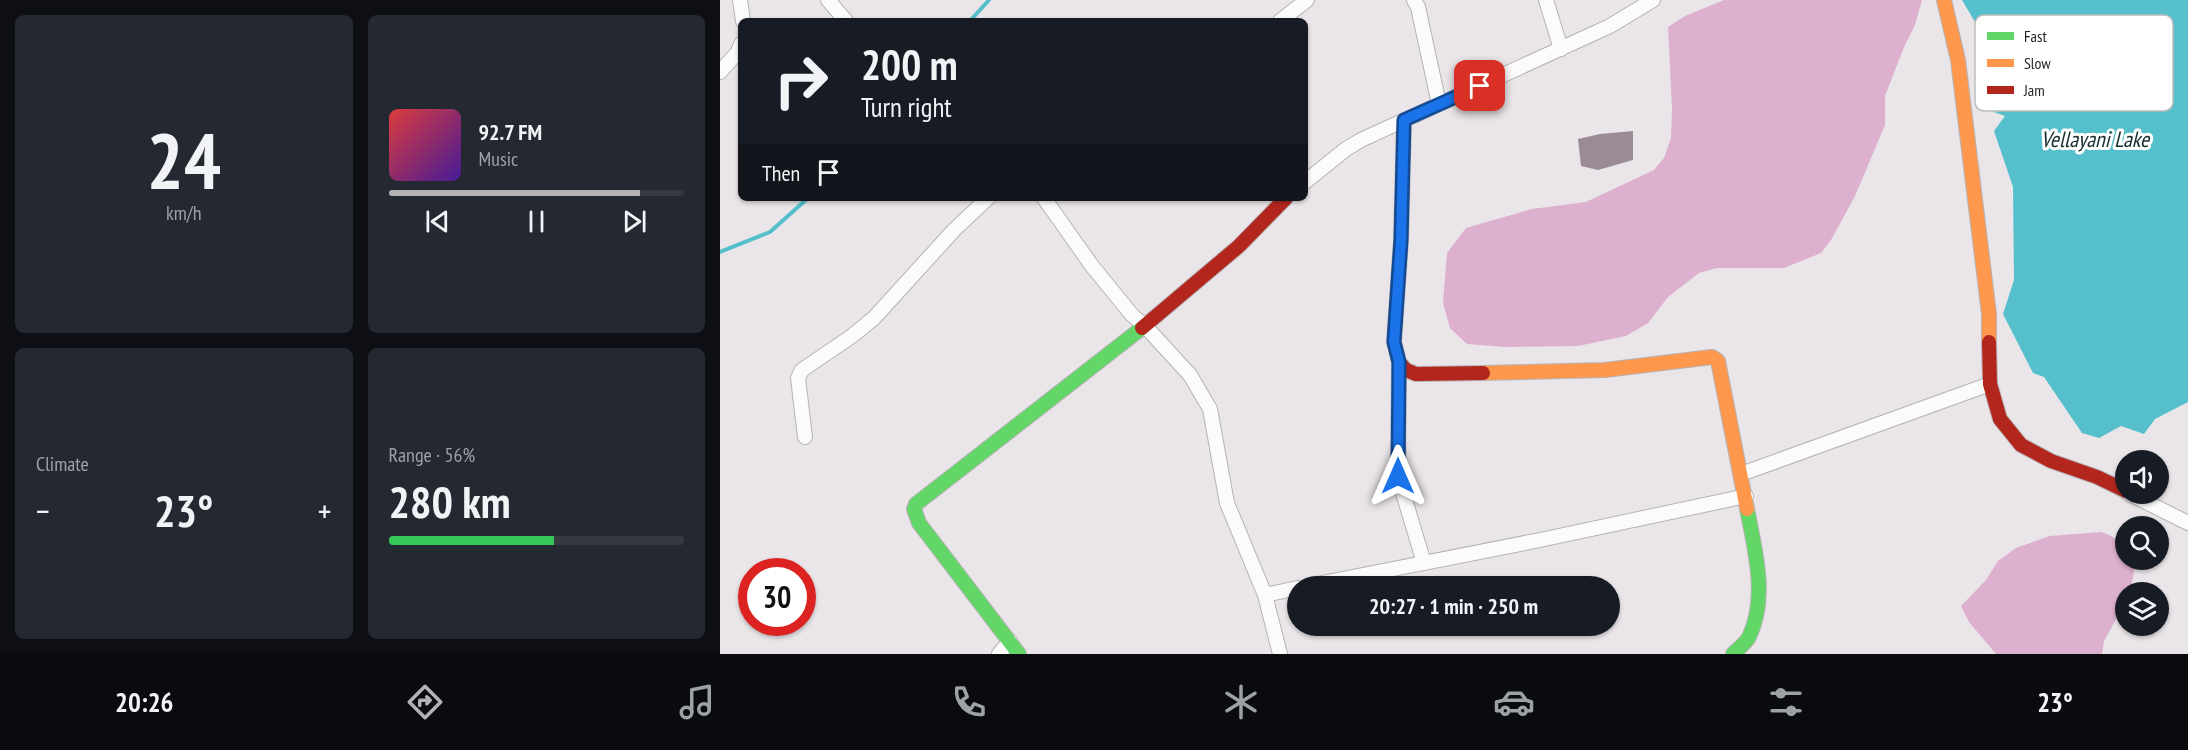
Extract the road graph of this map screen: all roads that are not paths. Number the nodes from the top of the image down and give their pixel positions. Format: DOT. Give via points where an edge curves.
graph roads {
  1 [pos="740,0"];
  2 [pos="828,0"];
  3 [pos="1307,0"];
  4 [pos="1414,0"];
  5 [pos="1546,0"];
  6 [pos="1653,0"];
  7 [pos="1944,0"];
  8 [pos="743,18"];
  9 [pos="843,18"];
  10 [pos="1284,18"];
  11 [pos="1561,49"];
  12 [pos="738,52"];
  13 [pos="720,72"];
  14 [pos="1439,104"];
  15 [pos="1404,120"];
  16 [pos="1308,180"];
  17 [pos="985,201"];
  18 [pos="1046,201"];
  19 [pos="1283,201"];
  20 [pos="1145,326"];
  21 [pos="1399,362"];
  22 [pos="1990,384"];
  23 [pos="805,437"];
  24 [pos="1741,474"];
  25 [pos="2115,486"];
  26 [pos="1746,496"];
  27 [pos="2150,504"];
  28 [pos="2188,523"];
  29 [pos="1424,563"];
  30 [pos="1358,576"];
  31 [pos="1287,590"];
  32 [pos="1265,595"];
  33 [pos="1010,641"];
  34 [pos="999,654"];
  35 [pos="1019,654"];
  36 [pos="1280,654"];
  37 [pos="1734,654"];
  1 -- 8 [label="street"];
  2 -- 9 [label="street"];
  3 -- 10 [label="street"];
  4 -- 14 [label="street"];
  5 -- 11 [label="street"];
  6 -- 11 [label="street"];
  7 -- 22 [label="street" via="1958,60 1989,314"];
  11 -- 14 [label="street"];
  12 -- 13 [label="street"];
  14 -- 15 [label="street"];
  15 -- 16 [label="street" via="1346,149"];
  15 -- 21 [label="street" via="1394,342"];
  17 -- 23 [label="street" via="874,318 802,370 798,378"];
  18 -- 20 [label="street" via="1092,266"];
  19 -- 20 [label="street" via="1239,246"];
  20 -- 32 [label="street" via="1190,375 1210,409 1227,503"];
  20 -- 33 [label="street" via="924,497 914,509 919,523"];
  21 -- 24 [label="street" via="1416,374 1582,371 1712,357 1720,368"];
  21 -- 29 [label="street" via="1398,476"];
  22 -- 24 [label="street"];
  22 -- 25 [label="street" via="2000,419 2021,445"];
  24 -- 26 [label="street"];
  26 -- 29 [label="street"];
  26 -- 37 [label="street" via="1756,555 1759,608 1748,639"];
  27 -- 28 [label="street"];
  29 -- 30 [label="street"];
  31 -- 32 [label="street"];
  32 -- 36 [label="street"];
  33 -- 34 [label="street"];
  33 -- 35 [label="street"];
}
